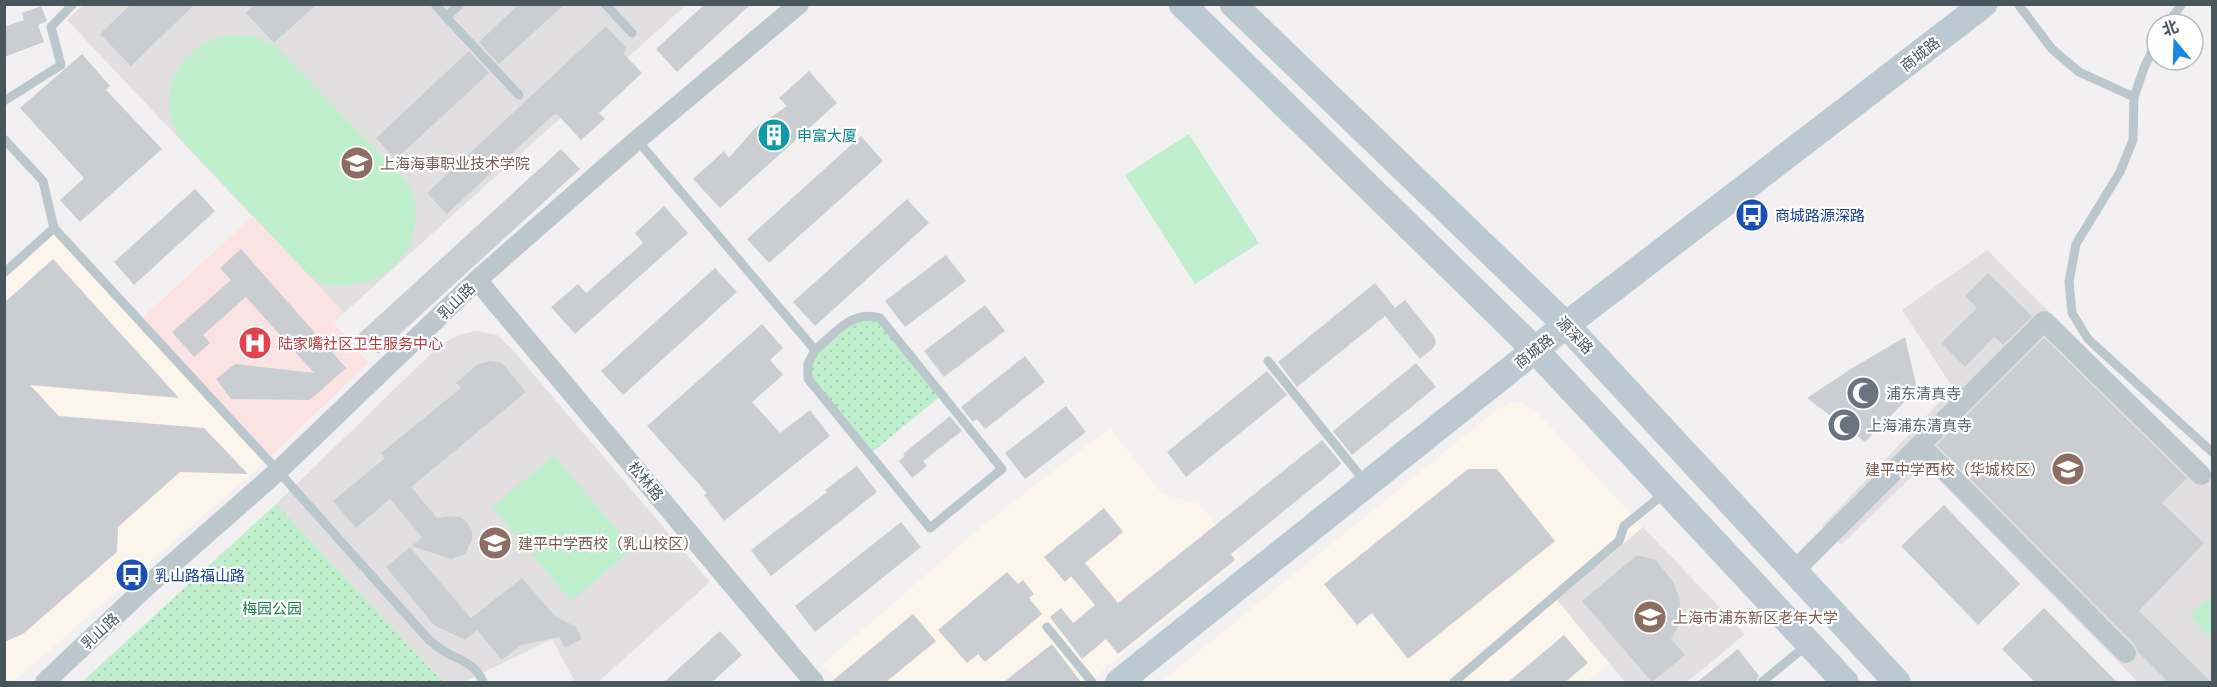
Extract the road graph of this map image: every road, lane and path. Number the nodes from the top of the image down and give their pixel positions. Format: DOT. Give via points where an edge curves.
graph roads {
  1 [pos="73,4"];
  2 [pos="435,4"];
  3 [pos="460,4"];
  4 [pos="605,4"];
  5 [pos="799,4"];
  6 [pos="1182,4"];
  7 [pos="1233,4"];
  8 [pos="1984,4"];
  9 [pos="2018,4"];
  10 [pos="446,17"];
  11 [pos="632,33"];
  12 [pos="2145,70"];
  13 [pos="519,95"];
  14 [pos="2134,97"];
  15 [pos="4,101"];
  16 [pos="4,139"];
  17 [pos="637,140"];
  18 [pos="54,228"];
  19 [pos="4,273"];
  20 [pos="477,280"];
  21 [pos="1566,325"];
  22 [pos="815,350"];
  23 [pos="1535,350"];
  24 [pos="1268,361"];
  25 [pos="1921,446"];
  26 [pos="2212,452"];
  27 [pos="278,471"];
  28 [pos="2201,475"];
  29 [pos="1366,483"];
  30 [pos="1667,492"];
  31 [pos="1794,571"];
  32 [pos="1047,627"];
  33 [pos="1808,643"];
  34 [pos="2126,653"];
  35 [pos="45,682"];
  36 [pos="483,682"];
  37 [pos="814,682"];
  38 [pos="1092,682"];
  39 [pos="1119,682"];
  40 [pos="1454,682"];
  41 [pos="1762,682"];
  42 [pos="1845,682"];
  43 [pos="1898,682"];
  1 -- 15 [label="lane" via="51,27 61,65"];
  2 -- 10 [label="lane"];
  3 -- 10 [label="lane"];
  4 -- 11 [label="lane"];
  5 -- 17 [label="street, 乳山路"];
  6 -- 23 [label="main road"];
  7 -- 21 [label="main road, 源深路"];
  8 -- 21 [label="main road, 商城路"];
  9 -- 14 [label="lane" via="2052,49 2079,72"];
  10 -- 13 [label="lane"];
  12 -- 14 [label="lane"];
  14 -- 26 [label="lane" via="2133,140 2120,172 2076,244 2069,282 2072,314 2088,339"];
  16 -- 18 [label="lane" via="43,181"];
  17 -- 20 [label="street, 乳山路"];
  17 -- 22 [label="lane"];
  18 -- 19 [label="lane"];
  18 -- 27 [label="lane"];
  20 -- 27 [label="street, 乳山路"];
  20 -- 37 [label="street, 松林路"];
  21 -- 23 [label="main road, 商城路"];
  21 -- 31 [label="main road, 源深路"];
  22 -- 22 [label="lane" via="808,364 808,378 930,528 1002,469 880,318 869,314 855,317"];
  23 -- 29 [label="main road, 商城路"];
  23 -- 30 [label="main road"];
  24 -- 29 [label="lane"];
  25 -- 28 [label="street" via="2044,321"];
  25 -- 31 [label="street"];
  25 -- 34 [label="street"];
  27 -- 35 [label="street, 乳山路"];
  27 -- 36 [label="lane" via="429,640 463,659"];
  29 -- 39 [label="main road, 商城路"];
  30 -- 33 [label="main road"];
  30 -- 40 [label="lane" via="1624,526 1619,541"];
  31 -- 43 [label="main road, 源深路"];
  32 -- 38 [label="lane"];
  33 -- 41 [label="lane"];
  33 -- 42 [label="main road"];
}
